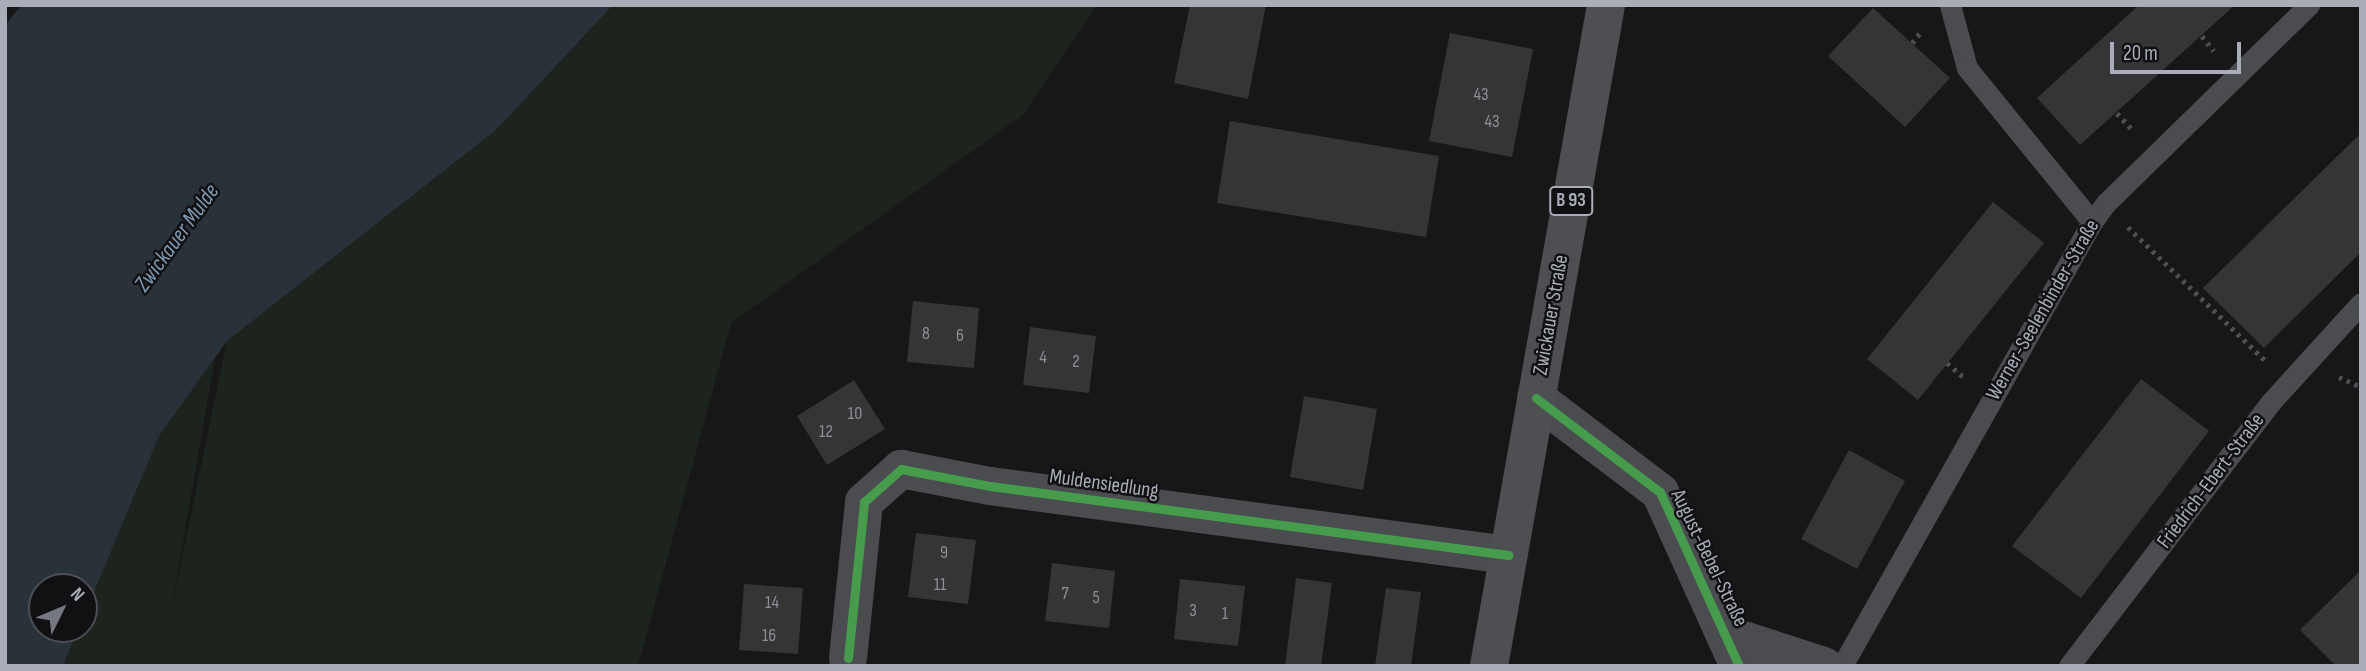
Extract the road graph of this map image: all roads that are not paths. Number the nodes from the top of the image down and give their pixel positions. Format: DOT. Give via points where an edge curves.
graph roads {
  1 [pos="1606,5"];
  2 [pos="1951,5"];
  3 [pos="2309,5"];
  4 [pos="2092,222"];
  5 [pos="2361,303"];
  6 [pos="1536,398"];
  7 [pos="1508,555"];
  8 [pos="1733,651"];
  9 [pos="848,658"];
  10 [pos="1489,666"];
  11 [pos="1824,666"];
  12 [pos="1842,666"];
  13 [pos="2069,666"];
  1 -- 6 [label="main road, Zwickauer Straße / B 93"];
  2 -- 4 [label="lane" via="1967,68"];
  3 -- 4 [label="lane, Werner-Seelenbinder-Straße" via="2106,203"];
  4 -- 12 [label="lane, Werner-Seelenbinder-Straße"];
  5 -- 13 [label="lane, Friedrich-Ebert-Straße" via="2289,382"];
  6 -- 7 [label="main road, Zwickauer Straße / B 93"];
  6 -- 8 [label="street, August-Bebel-Straße" via="1660,492"];
  7 -- 9 [label="street, Muldensiedlung" via="990,486 901,469 864,502"];
  7 -- 10 [label="main road, Zwickauer Straße / B 93"];
  8 -- 11 [label="street"];
}
